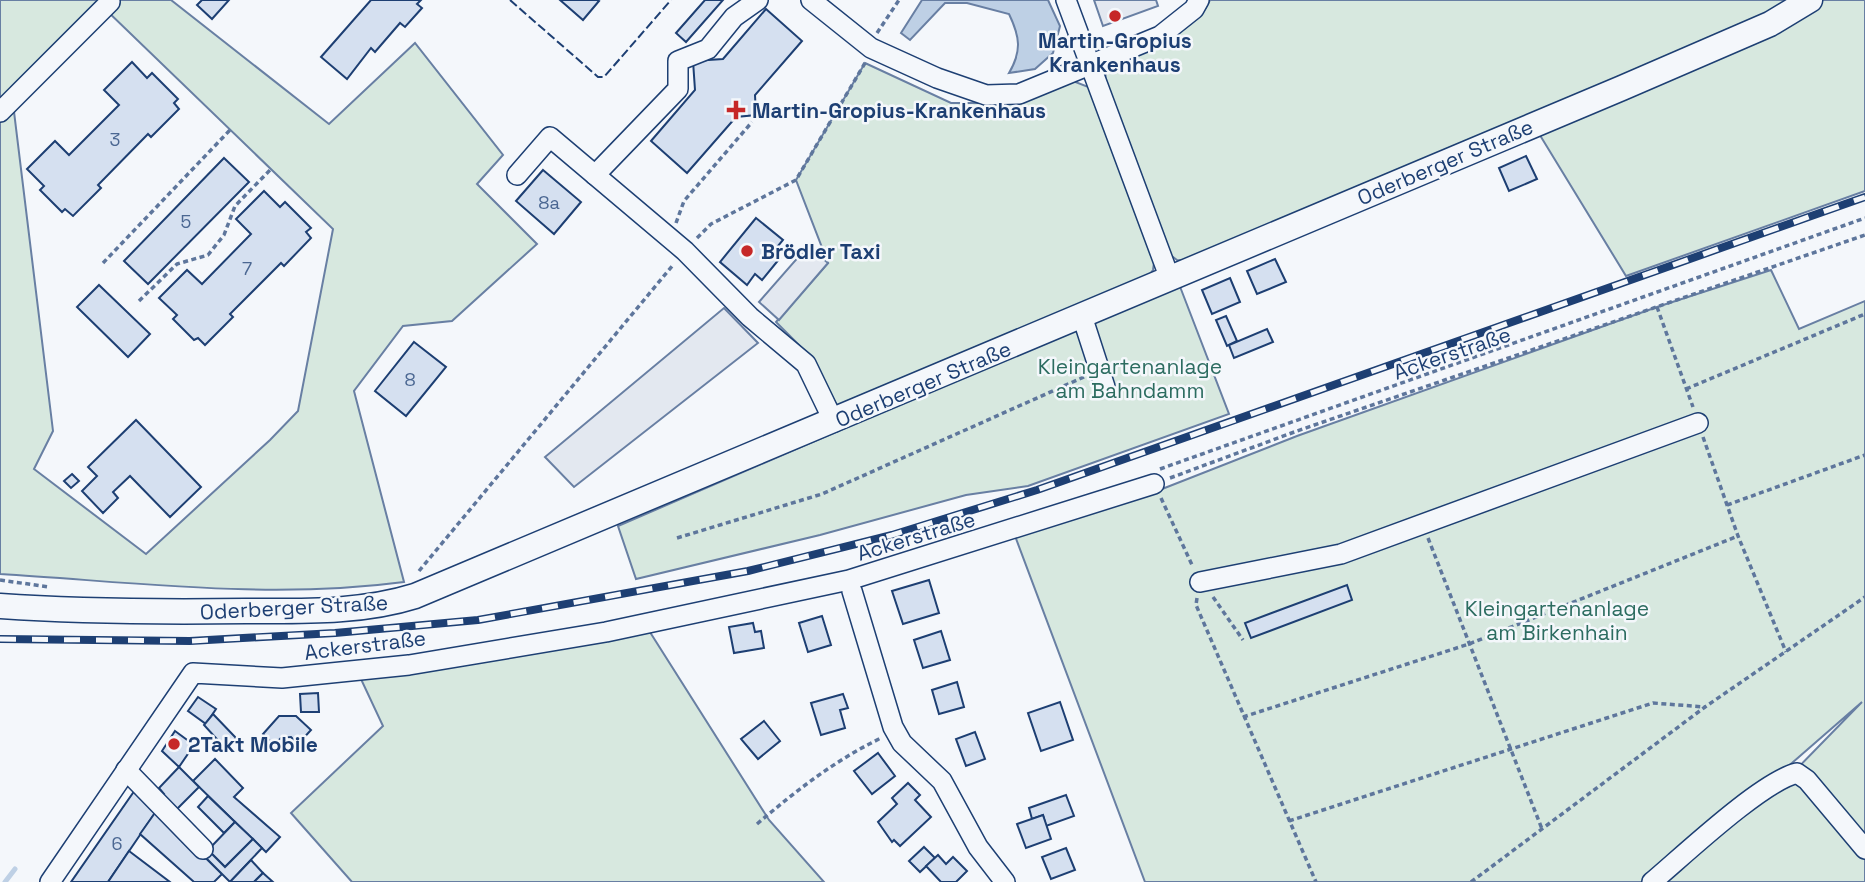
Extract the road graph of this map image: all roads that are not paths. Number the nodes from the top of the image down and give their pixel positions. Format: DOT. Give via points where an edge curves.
graph roads {
  1 [pos="758,0"];
  2 [pos="811,0"];
  3 [pos="1066,0"];
  4 [pos="1199,0"];
  5 [pos="1810,0"];
  6 [pos="110,2"];
  7 [pos="1090,62"];
  8 [pos="0,112"];
  9 [pos="517,175"];
  10 [pos="595,175"];
  11 [pos="1170,278"];
  12 [pos="1082,316"];
  13 [pos="1102,379"];
  14 [pos="834,422"];
  15 [pos="1698,423"];
  16 [pos="1152,478"];
  17 [pos="1200,582"];
  18 [pos="852,591"];
  19 [pos="0,606"];
  20 [pos="126,770"];
  21 [pos="203,849"];
  22 [pos="1865,849"];
  23 [pos="50,882"];
  24 [pos="1005,882"];
  25 [pos="1653,882"];
  1 -- 10 [label="street" via="734,17 708,49 678,61 678,89"];
  2 -- 7 [label="street" via="871,48 986,95 1019,94"];
  3 -- 7 [label="street"];
  4 -- 7 [label="street" via="1160,36"];
  5 -- 11 [label="main road, Oderberger Straße" via="1745,35"];
  6 -- 8 [label="street"];
  7 -- 11 [label="street"];
  9 -- 10 [label="street" via="550,137"];
  10 -- 14 [label="street" via="806,364"];
  11 -- 12 [label="main road, Oderberger Straße"];
  12 -- 13 [label="street"];
  12 -- 14 [label="main road, Oderberger Straße"];
  14 -- 19 [label="main road, Oderberger Straße" via="446,586 392,603 197,612"];
  15 -- 17 [label="street" via="1341,554"];
  16 -- 20 [label="street, Ackerstraße" via="849,580 606,632 409,665 282,678 193,673"];
  18 -- 24 [label="street" via="895,731 942,781 978,847"];
  20 -- 21 [label="street"];
  20 -- 23 [label="street, Ackerstraße"];
  22 -- 25 [label="street" via="1797,773 1733,814"];
}
